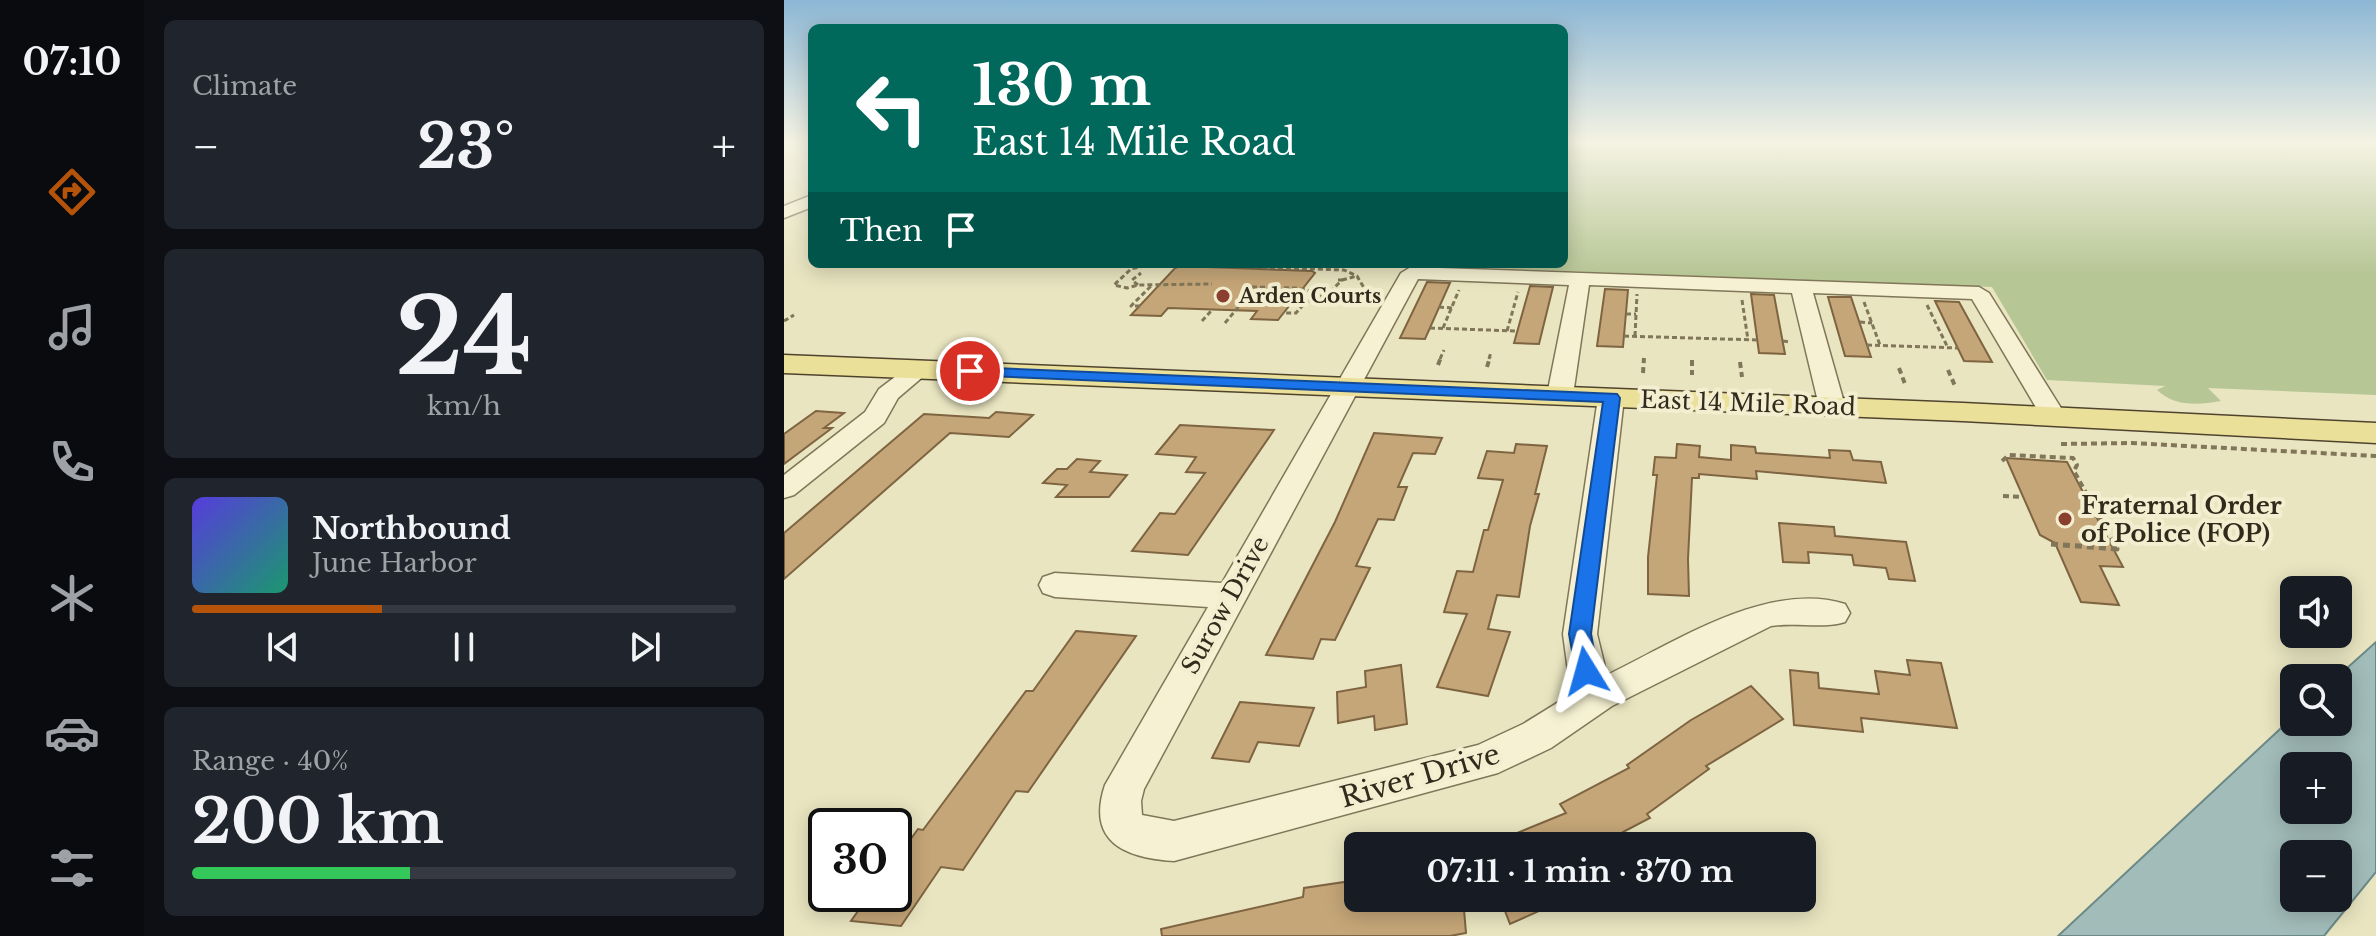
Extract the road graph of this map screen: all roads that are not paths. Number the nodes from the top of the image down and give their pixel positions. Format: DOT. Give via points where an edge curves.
graph roads {
  1 [pos="808,202"];
  2 [pos="784,213"];
  3 [pos="1580,278"];
  4 [pos="1800,285"];
  5 [pos="784,364"];
  6 [pos="920,369"];
  7 [pos="1350,387"];
  8 [pos="1560,395"];
  9 [pos="1611,398"];
  10 [pos="1832,406"];
  11 [pos="2057,430"];
  12 [pos="2376,433"];
  13 [pos="784,489"];
  14 [pos="1055,585"];
  15 [pos="1230,596"];
  16 [pos="1833,613"];
  17 [pos="1599,695"];
  18 [pos="1124,828"];
  1 -- 2 [label="street"];
  3 -- 4 [label="street"];
  3 -- 7 [label="street, Surow Drive" via="1411,273"];
  3 -- 8 [label="street"];
  4 -- 10 [label="street"];
  4 -- 11 [label="street" via="1979,293"];
  5 -- 6 [label="main road, East 14 Mile Road"];
  6 -- 7 [label="main road, East 14 Mile Road"];
  6 -- 13 [label="street" via="888,394 875,417"];
  7 -- 8 [label="main road, East 14 Mile Road"];
  7 -- 15 [label="street, Surow Drive"];
  8 -- 9 [label="main road, East 14 Mile Road"];
  9 -- 10 [label="main road, East 14 Mile Road"];
  9 -- 17 [label="street" via="1580,634 1586,671"];
  10 -- 11 [label="main road, East 14 Mile Road"];
  11 -- 12 [label="main road, East 14 Mile Road"];
  14 -- 15 [label="street"];
  15 -- 18 [label="street, Surow Drive" via="1125,785 1118,804"];
  16 -- 17 [label="street, River Drive" via="1794,610 1764,615"];
  17 -- 18 [label="street, River Drive" via="1513,748 1457,770 1174,841 1134,836"];
}
